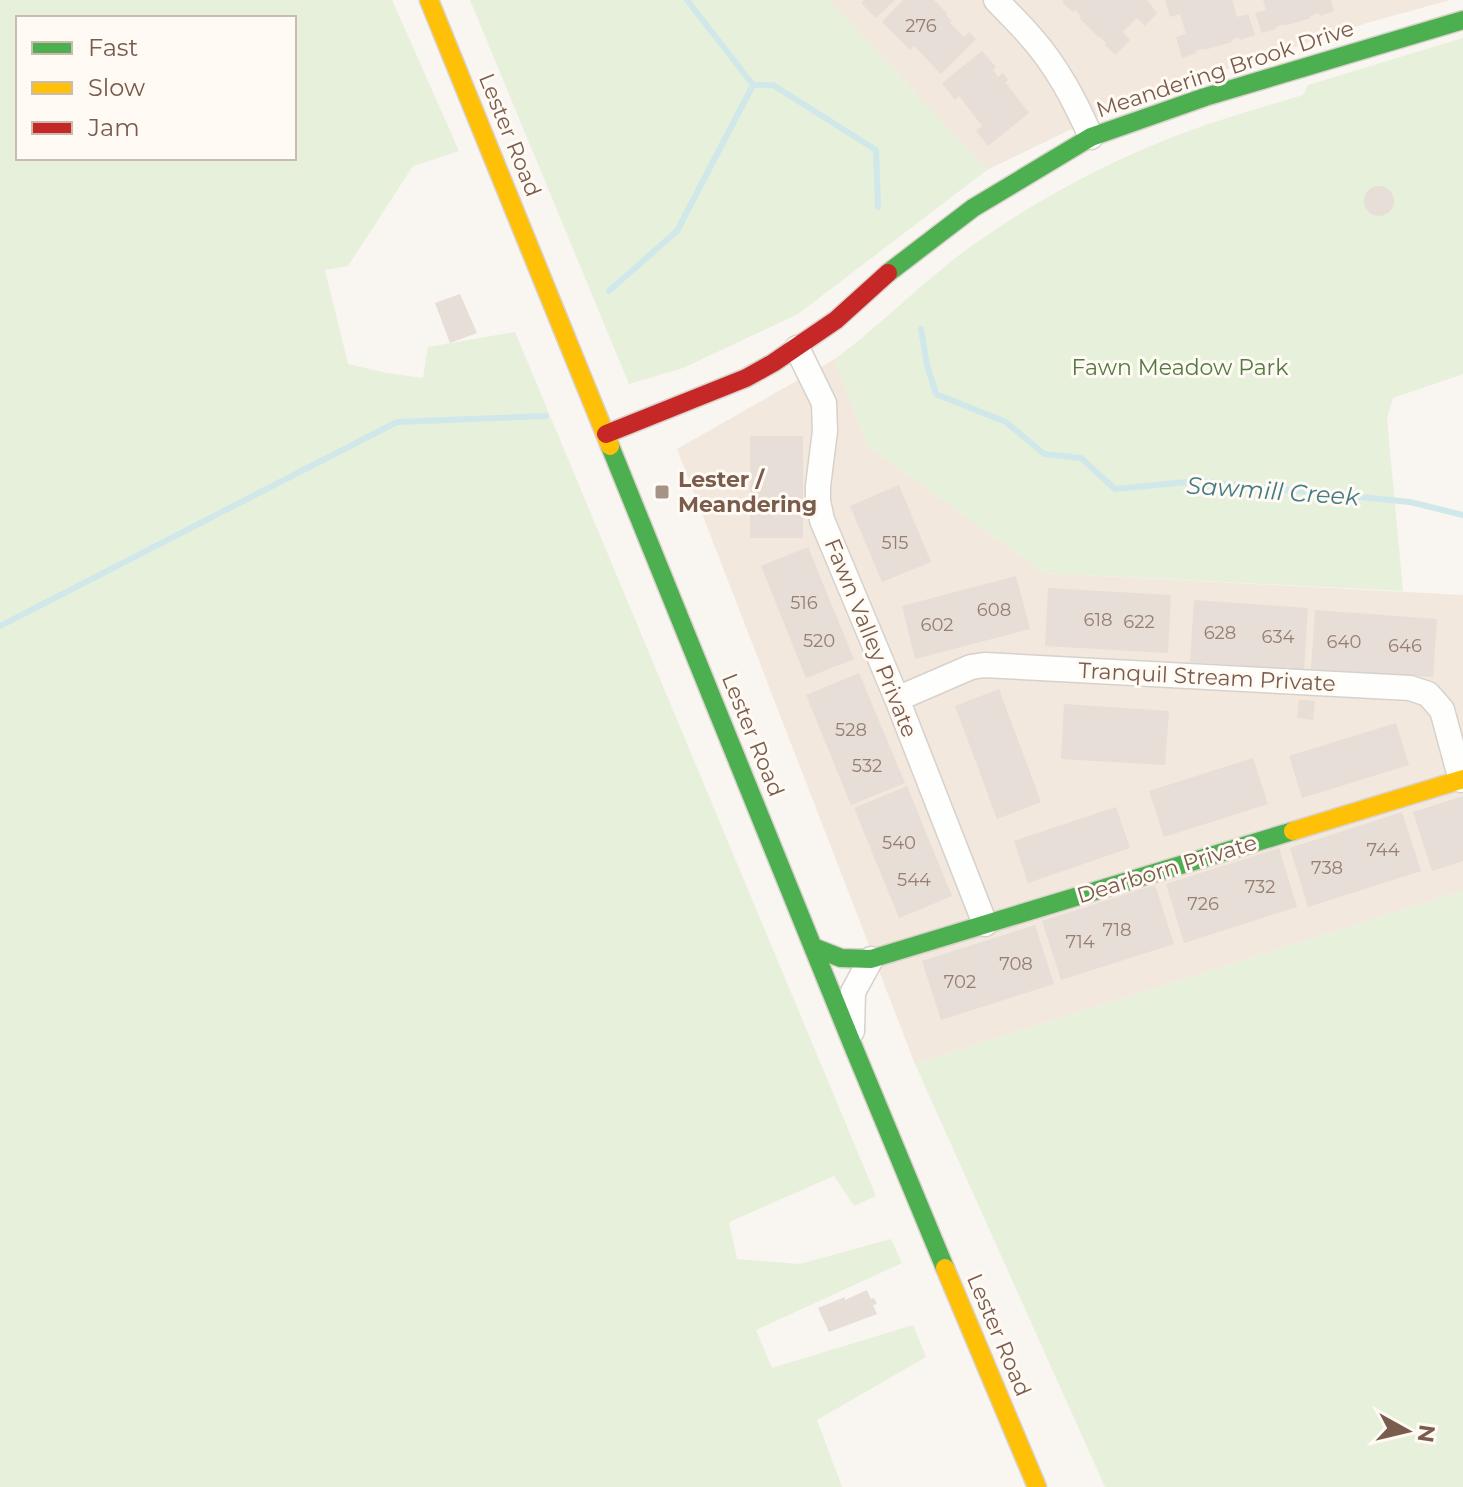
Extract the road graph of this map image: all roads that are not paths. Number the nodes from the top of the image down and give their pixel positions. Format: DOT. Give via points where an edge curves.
graph roads {
  1 [pos="429,0"];
  2 [pos="996,0"];
  3 [pos="1463,20"];
  4 [pos="1091,137"];
  5 [pos="797,348"];
  6 [pos="606,434"];
  7 [pos="897,699"];
  8 [pos="1462,780"];
  9 [pos="985,924"];
  10 [pos="813,947"];
  11 [pos="871,959"];
  12 [pos="853,1046"];
  13 [pos="1037,1487"];
  1 -- 6 [label="street, Lester Road"];
  2 -- 4 [label="street" via="1055,68"];
  3 -- 4 [label="street, Meandering Brook Drive"];
  4 -- 5 [label="street, Meandering Brook Drive" via="973,208"];
  5 -- 6 [label="street, Meandering Brook Drive" via="746,378"];
  5 -- 7 [label="street, Fawn Valley Private" via="824,403 818,486 822,520"];
  6 -- 10 [label="street, Lester Road"];
  7 -- 8 [label="street, Tranquil Stream Private" via="984,665 1410,688 1428,694 1442,710"];
  7 -- 9 [label="street, Fawn Valley Private"];
  8 -- 9 [label="street, Dearborn Private"];
  9 -- 11 [label="street, Dearborn Private"];
  10 -- 11 [label="street, Dearborn Private" via="844,960"];
  10 -- 12 [label="street, Lester Road"];
  11 -- 12 [label="street" via="853,992"];
  12 -- 13 [label="street, Lester Road"];
}
